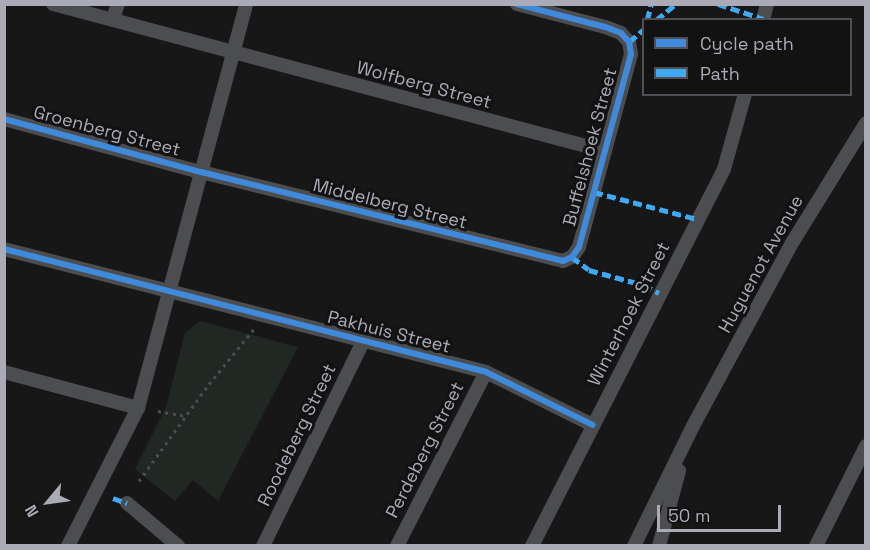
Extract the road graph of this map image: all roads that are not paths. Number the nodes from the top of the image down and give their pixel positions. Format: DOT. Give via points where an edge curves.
graph roads {
  1 [pos="53,4"];
  2 [pos="118,4"];
  3 [pos="246,4"];
  4 [pos="517,4"];
  5 [pos="113,19"];
  6 [pos="234,53"];
  7 [pos="744,96"];
  8 [pos="4,119"];
  9 [pos="866,123"];
  10 [pos="605,152"];
  11 [pos="201,172"];
  12 [pos="4,249"];
  13 [pos="572,257"];
  14 [pos="169,292"];
  15 [pos="364,340"];
  16 [pos="4,372"];
  17 [pos="486,372"];
  18 [pos="138,408"];
  19 [pos="593,425"];
  20 [pos="693,426"];
  21 [pos="866,446"];
  22 [pos="127,503"];
  23 [pos="68,546"];
  24 [pos="178,546"];
  25 [pos="263,546"];
  26 [pos="397,546"];
  27 [pos="532,546"];
  28 [pos="634,546"];
  29 [pos="658,546"];
  30 [pos="816,546"];
  1 -- 5 [label="street, Wolfberg Street"];
  2 -- 5 [label="street"];
  3 -- 6 [label="street"];
  4 -- 10 [label="street, Buffelshoek Street" via="605,27 621,33 629,42 630,54"];
  5 -- 6 [label="street, Wolfberg Street"];
  6 -- 10 [label="street, Wolfberg Street"];
  6 -- 11 [label="street"];
  7 -- 19 [label="street, Winterhoek Street" via="724,169"];
  8 -- 11 [label="street, Groenberg Street"];
  9 -- 20 [label="street, Huguenot Avenue" via="792,243"];
  10 -- 13 [label="street, Buffelshoek Street" via="579,247"];
  11 -- 13 [label="street, Middelberg Street" via="553,261"];
  11 -- 14 [label="street"];
  12 -- 14 [label="street, Pakhuis Street"];
  14 -- 15 [label="street, Pakhuis Street"];
  14 -- 18 [label="street"];
  15 -- 17 [label="street, Pakhuis Street"];
  15 -- 25 [label="street, Roodeberg Street"];
  16 -- 18 [label="street"];
  17 -- 19 [label="street, Pakhuis Street"];
  17 -- 26 [label="street, Perdeberg Street"];
  18 -- 23 [label="street"];
  19 -- 27 [label="street, Winterhoek Street"];
  20 -- 28 [label="street"];
  20 -- 29 [label="street"];
  21 -- 30 [label="street"];
  22 -- 24 [label="street"];
}
